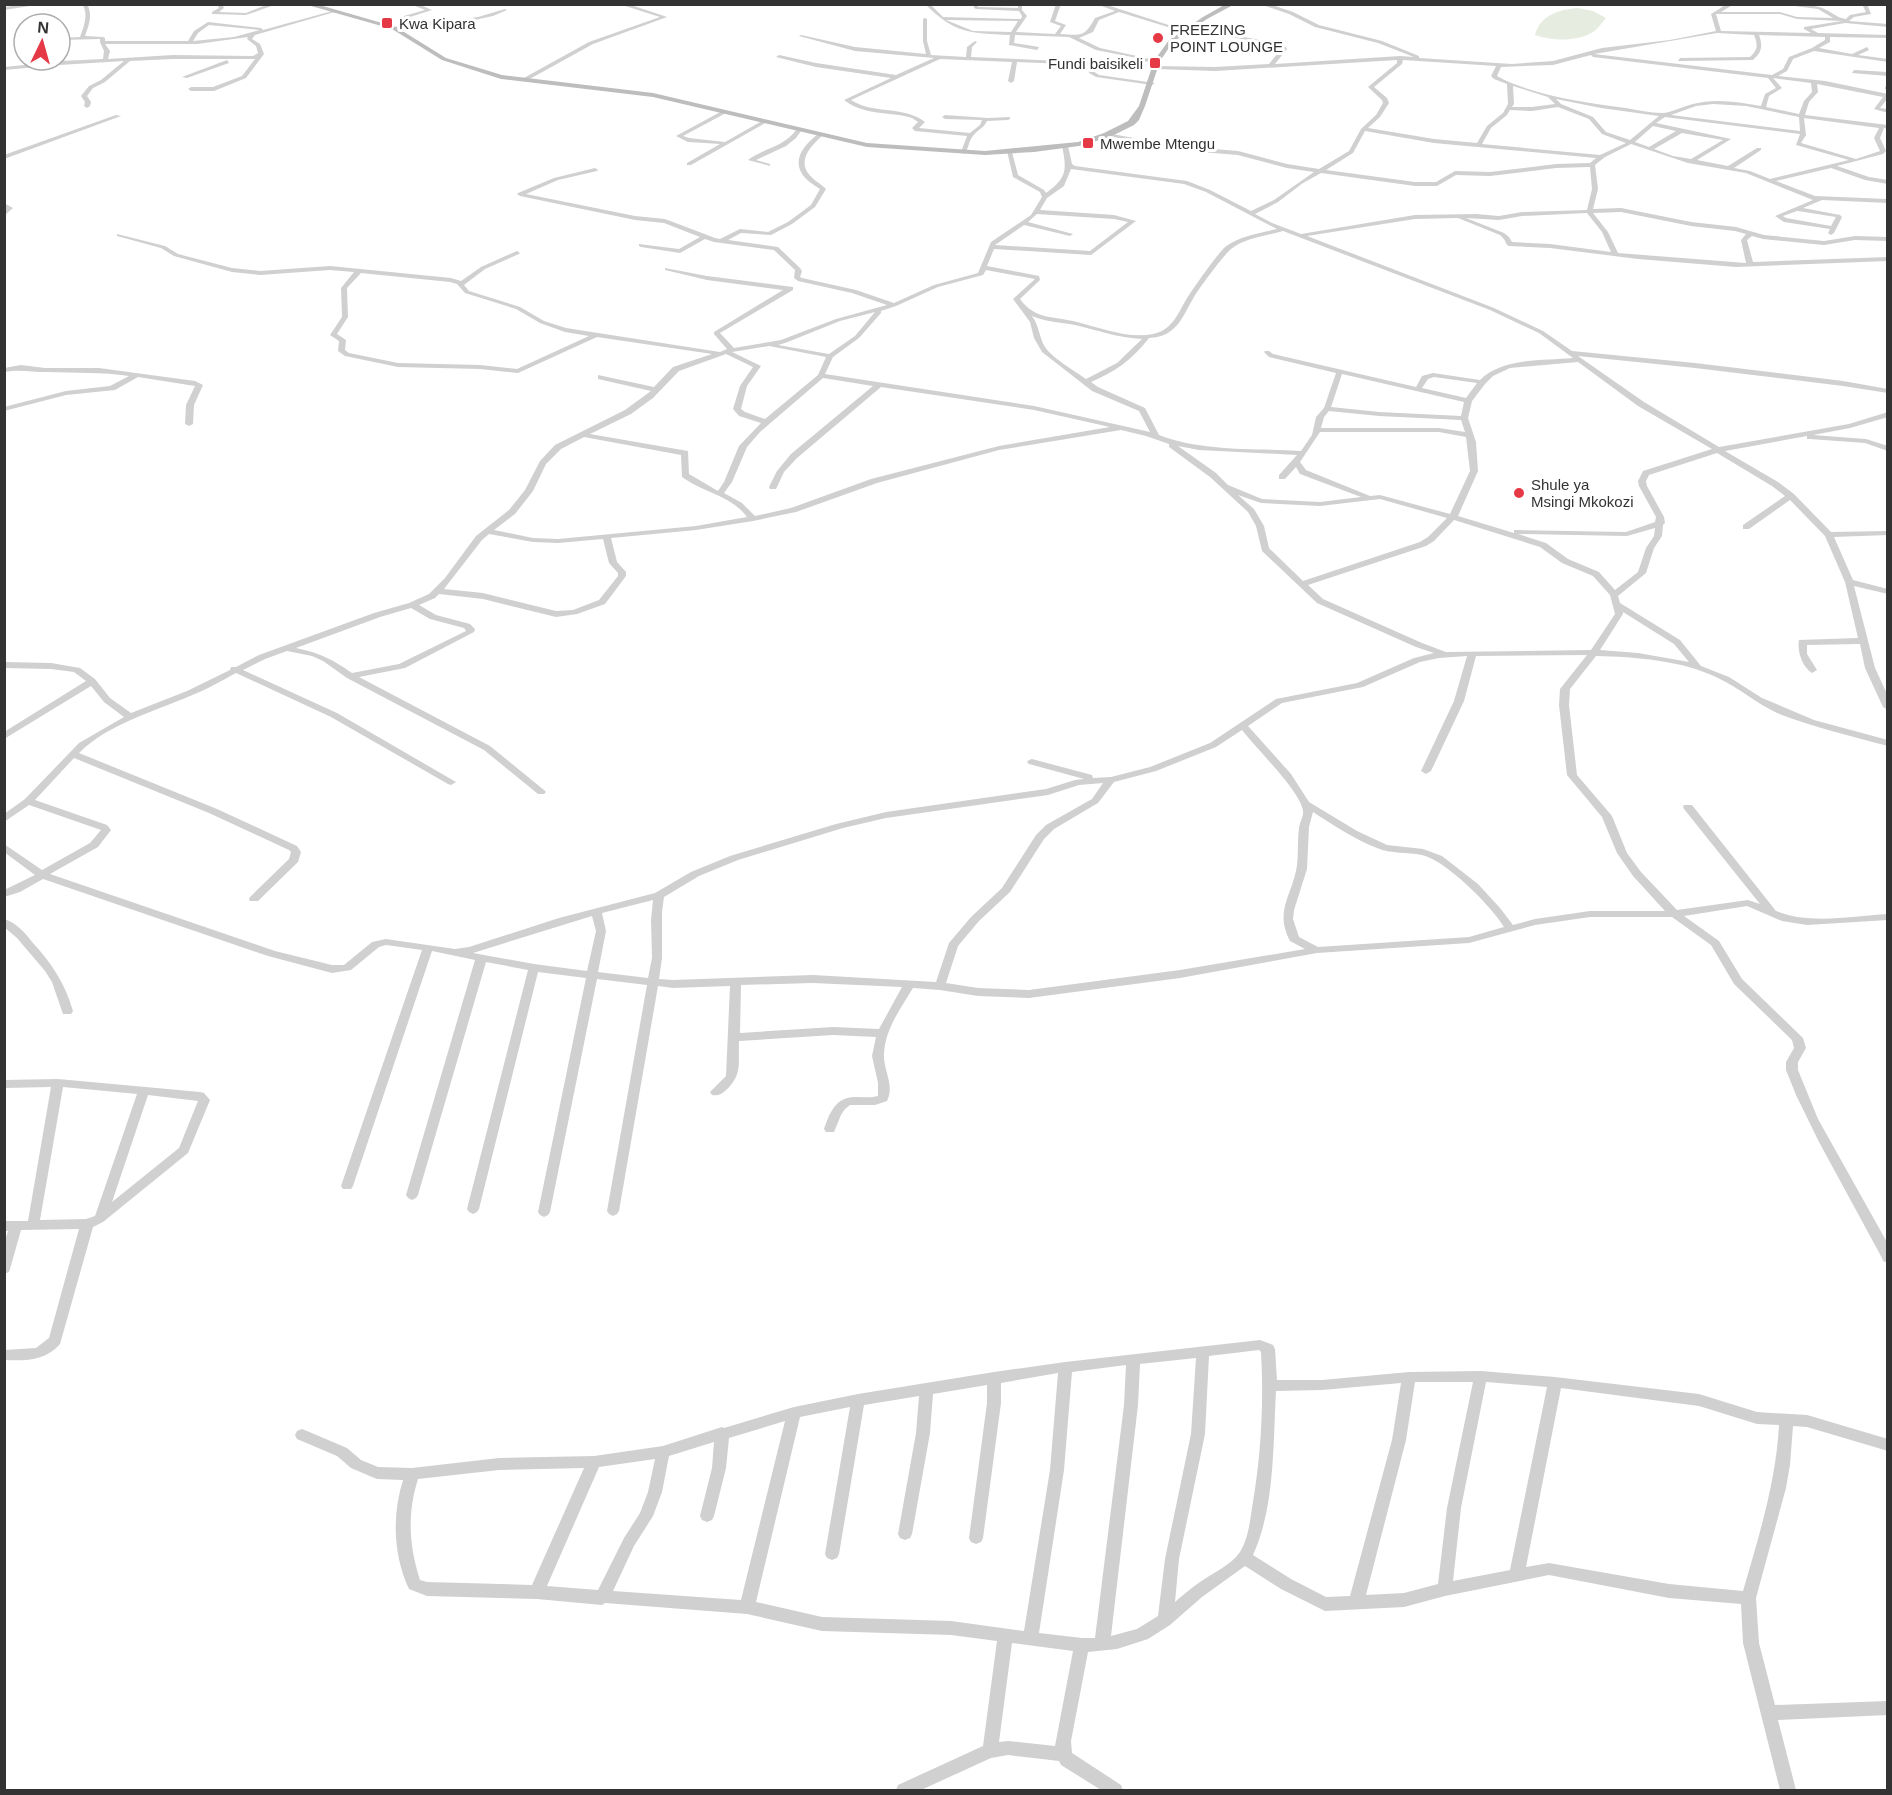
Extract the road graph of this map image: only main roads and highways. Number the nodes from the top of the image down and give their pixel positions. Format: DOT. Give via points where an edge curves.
graph roads {
  1 [pos="307,4"];
  2 [pos="1232,4"];
  1 -- 2 [label="main road" via="394,28 444,59 476,71 653,95 798,131 887,147 1009,152 1065,146 1107,135 1136,120 1152,83 1155,62 1171,41"];
}
